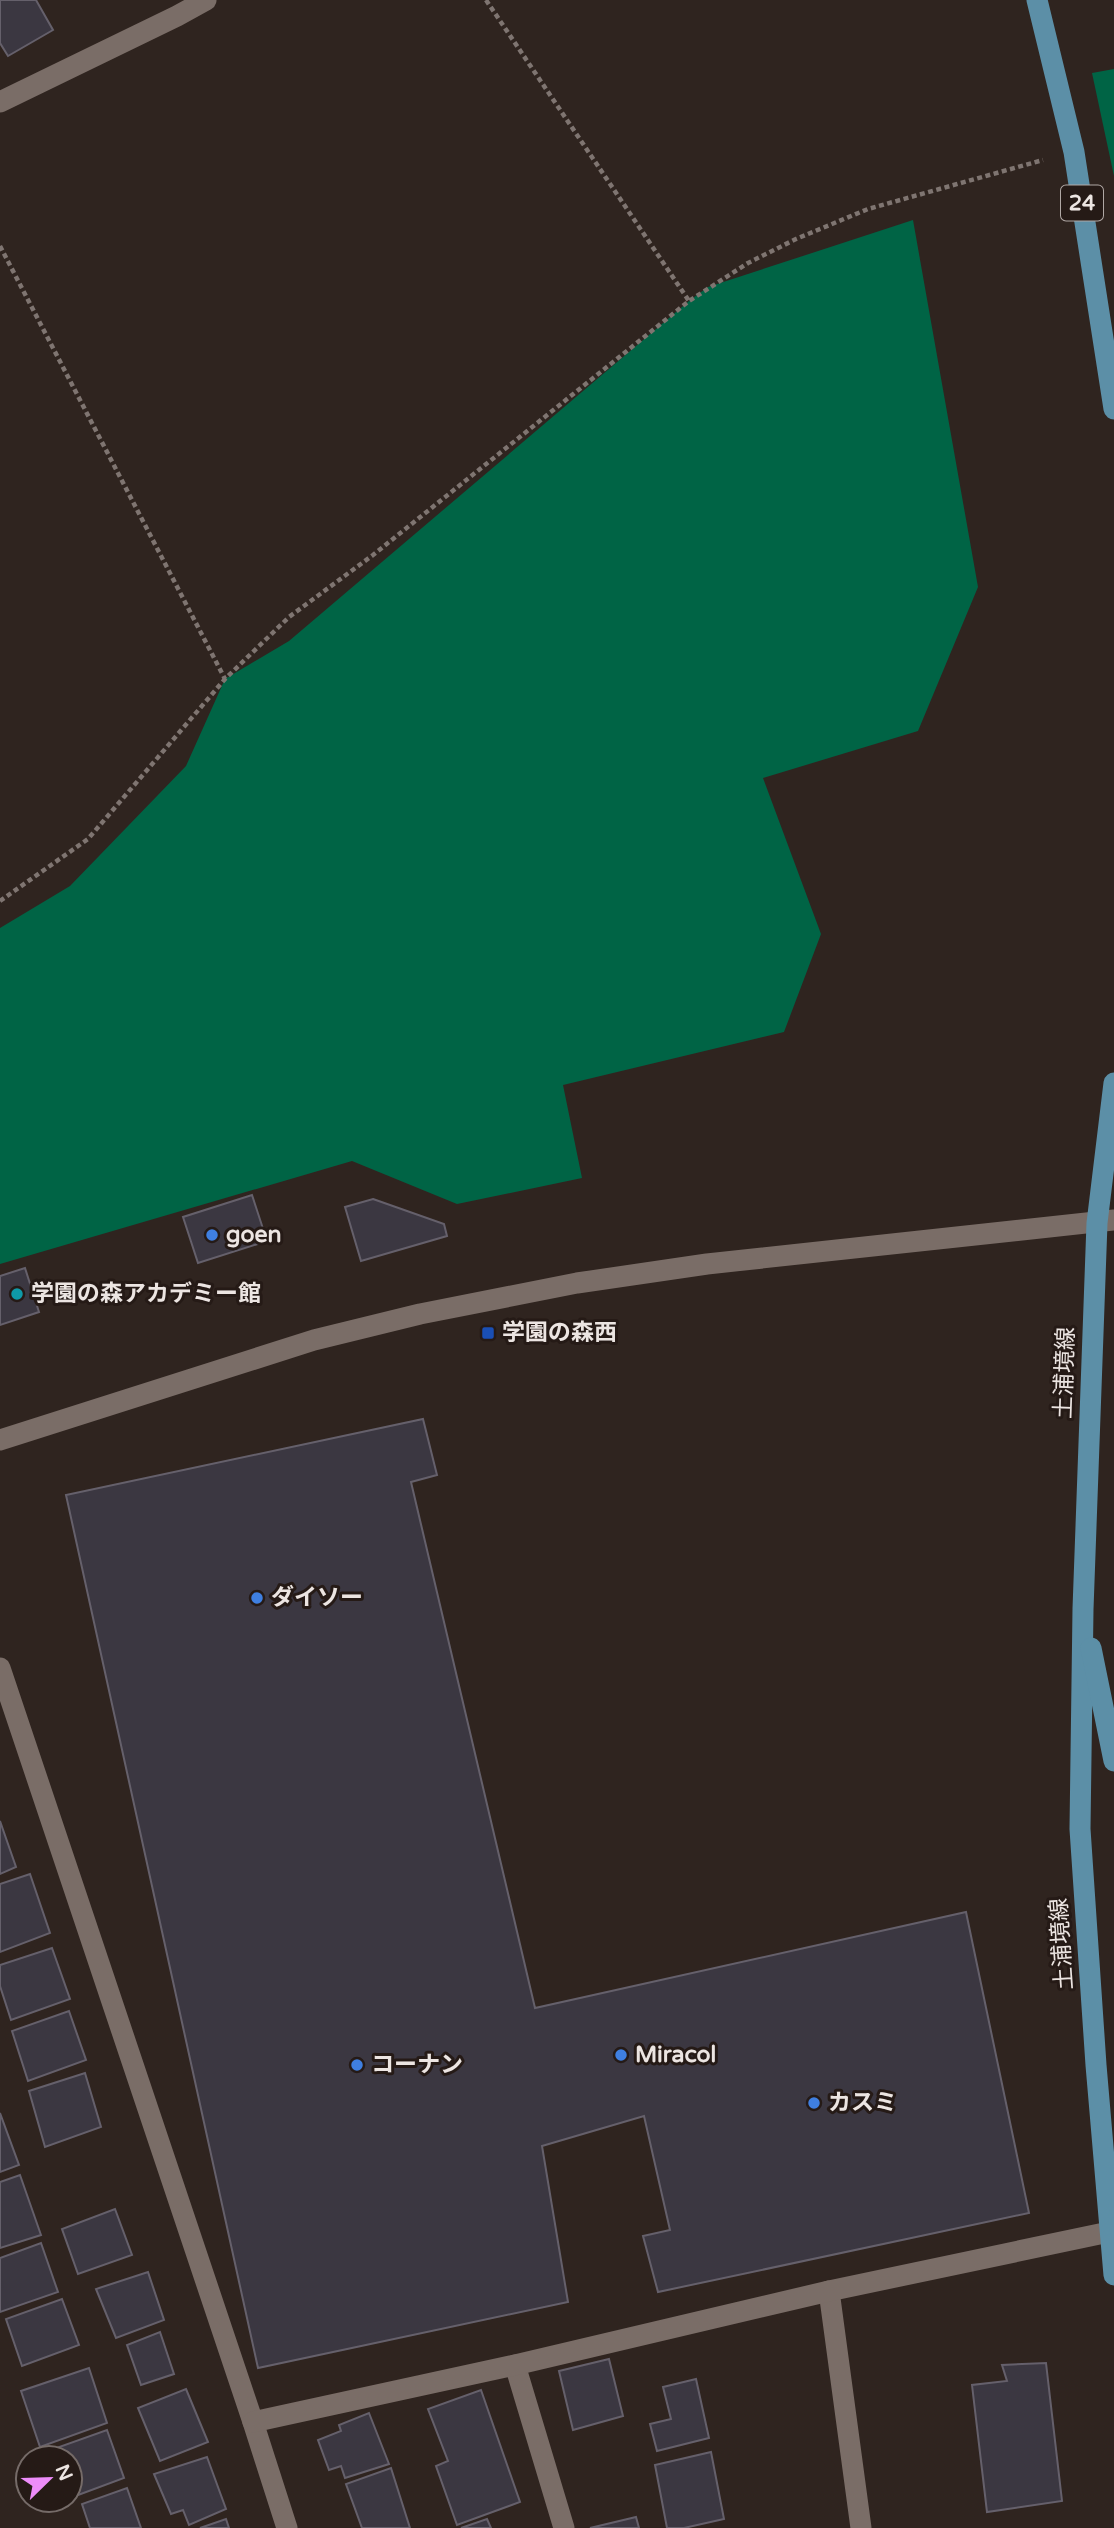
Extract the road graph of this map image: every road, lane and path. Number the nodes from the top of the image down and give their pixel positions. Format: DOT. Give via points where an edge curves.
graph roads {
  1 [pos="206,0"];
  2 [pos="486,0"];
  3 [pos="1037,0"];
  4 [pos="0,102"];
  5 [pos="1074,152"];
  6 [pos="0,246"];
  7 [pos="689,301"];
  8 [pos="1114,410"];
  9 [pos="225,679"];
  10 [pos="0,901"];
  11 [pos="1114,1083"];
  12 [pos="1106,1222"];
  13 [pos="0,1440"];
  14 [pos="1083,1609"];
  15 [pos="0,1668"];
  16 [pos="8,1719"];
  17 [pos="1114,1760"];
  18 [pos="1109,2232"];
  19 [pos="1114,2275"];
  20 [pos="829,2291"];
  21 [pos="514,2365"];
  22 [pos="253,2423"];
  23 [pos="286,2528"];
  24 [pos="564,2528"];
  25 [pos="861,2528"];
  1 -- 4 [label="street"];
  2 -- 7 [label="path"];
  3 -- 5 [label="main road, 24"];
  5 -- 7 [label="path" via="868,209 760,257"];
  5 -- 8 [label="main road, 24"];
  6 -- 9 [label="path"];
  7 -- 9 [label="path" via="289,617"];
  9 -- 10 [label="path" via="88,839"];
  11 -- 12 [label="main road, 土浦境線"];
  12 -- 13 [label="street" via="707,1264 577,1283 314,1340"];
  12 -- 14 [label="main road, 土浦境線"];
  14 -- 17 [label="main road, 土浦境線"];
  14 -- 18 [label="main road, 土浦境線" via="1080,1829"];
  15 -- 16 [label="street"];
  16 -- 22 [label="street"];
  18 -- 19 [label="main road, 土浦境線"];
  18 -- 20 [label="street"];
  20 -- 21 [label="street"];
  20 -- 25 [label="street"];
  21 -- 22 [label="street"];
  21 -- 24 [label="street"];
  22 -- 23 [label="street"];
}
